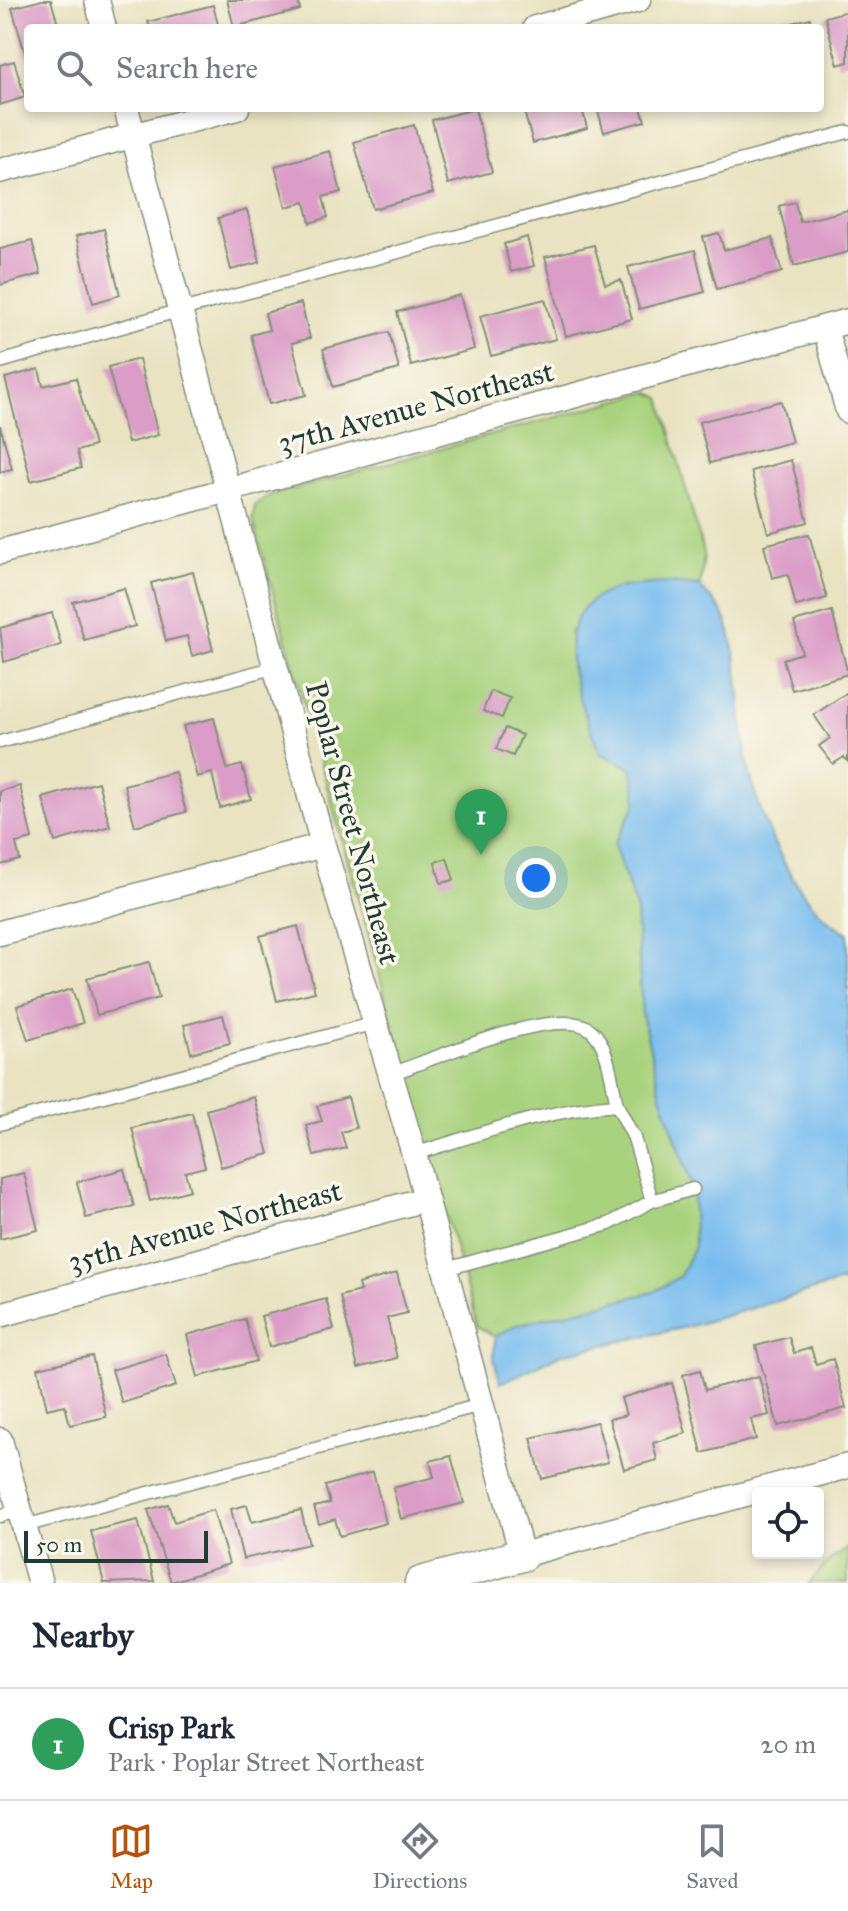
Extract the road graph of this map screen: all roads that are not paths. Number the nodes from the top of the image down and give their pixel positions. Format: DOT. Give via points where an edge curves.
graph roads {
  1 [pos="97,0"];
  2 [pos="638,0"];
  3 [pos="587,7"];
  4 [pos="103,24"];
  5 [pos="545,24"];
  6 [pos="127,112"];
  7 [pos="222,112"];
  8 [pos="848,132"];
  9 [pos="133,136"];
  10 [pos="0,171"];
  11 [pos="181,310"];
  12 [pos="837,324"];
  13 [pos="0,362"];
  14 [pos="848,411"];
  15 [pos="231,491"];
  16 [pos="0,552"];
  17 [pos="276,667"];
  18 [pos="0,742"];
  19 [pos="323,845"];
  20 [pos="0,933"];
  21 [pos="375,1023"];
  22 [pos="391,1074"];
  23 [pos="617,1105"];
  24 [pos="0,1124"];
  25 [pos="414,1154"];
  26 [pos="693,1189"];
  27 [pos="426,1199"];
  28 [pos="652,1201"];
  29 [pos="446,1269"];
  30 [pos="0,1315"];
  31 [pos="481,1405"];
  32 [pos="0,1440"];
  33 [pos="848,1466"];
  34 [pos="15,1517"];
  35 [pos="522,1555"];
  36 [pos="40,1583"];
  37 [pos="421,1583"];
  1 -- 4 [label="street"];
  2 -- 3 [label="street"];
  3 -- 5 [label="street"];
  6 -- 9 [label="street, Poplar Street Northeast"];
  7 -- 9 [label="street"];
  8 -- 11 [label="lane"];
  9 -- 10 [label="street"];
  9 -- 11 [label="street, Poplar Street Northeast"];
  11 -- 13 [label="lane"];
  11 -- 15 [label="street, Poplar Street Northeast"];
  12 -- 14 [label="street"];
  12 -- 15 [label="street, 37th Avenue Northeast"];
  15 -- 16 [label="street, 37th Avenue Northeast"];
  15 -- 17 [label="street, Poplar Street Northeast"];
  17 -- 18 [label="lane"];
  17 -- 19 [label="street, Poplar Street Northeast"];
  19 -- 20 [label="street"];
  19 -- 21 [label="street, Poplar Street Northeast"];
  21 -- 22 [label="street, Poplar Street Northeast"];
  21 -- 24 [label="lane"];
  22 -- 23 [label="lane" via="541,1024 573,1022 592,1031 605,1055"];
  22 -- 25 [label="street, Poplar Street Northeast"];
  23 -- 25 [label="lane" via="518,1123"];
  23 -- 28 [label="lane" via="634,1138"];
  25 -- 27 [label="street, Poplar Street Northeast"];
  26 -- 28 [label="lane"];
  27 -- 29 [label="street, Poplar Street Northeast"];
  27 -- 30 [label="street, 35th Avenue Northeast"];
  28 -- 29 [label="lane" via="609,1224"];
  29 -- 31 [label="street, Poplar Street Northeast"];
  31 -- 34 [label="lane"];
  31 -- 35 [label="street, Poplar Street Northeast"];
  32 -- 34 [label="street"];
  33 -- 35 [label="street"];
  34 -- 36 [label="street"];
  35 -- 37 [label="street"];
}
